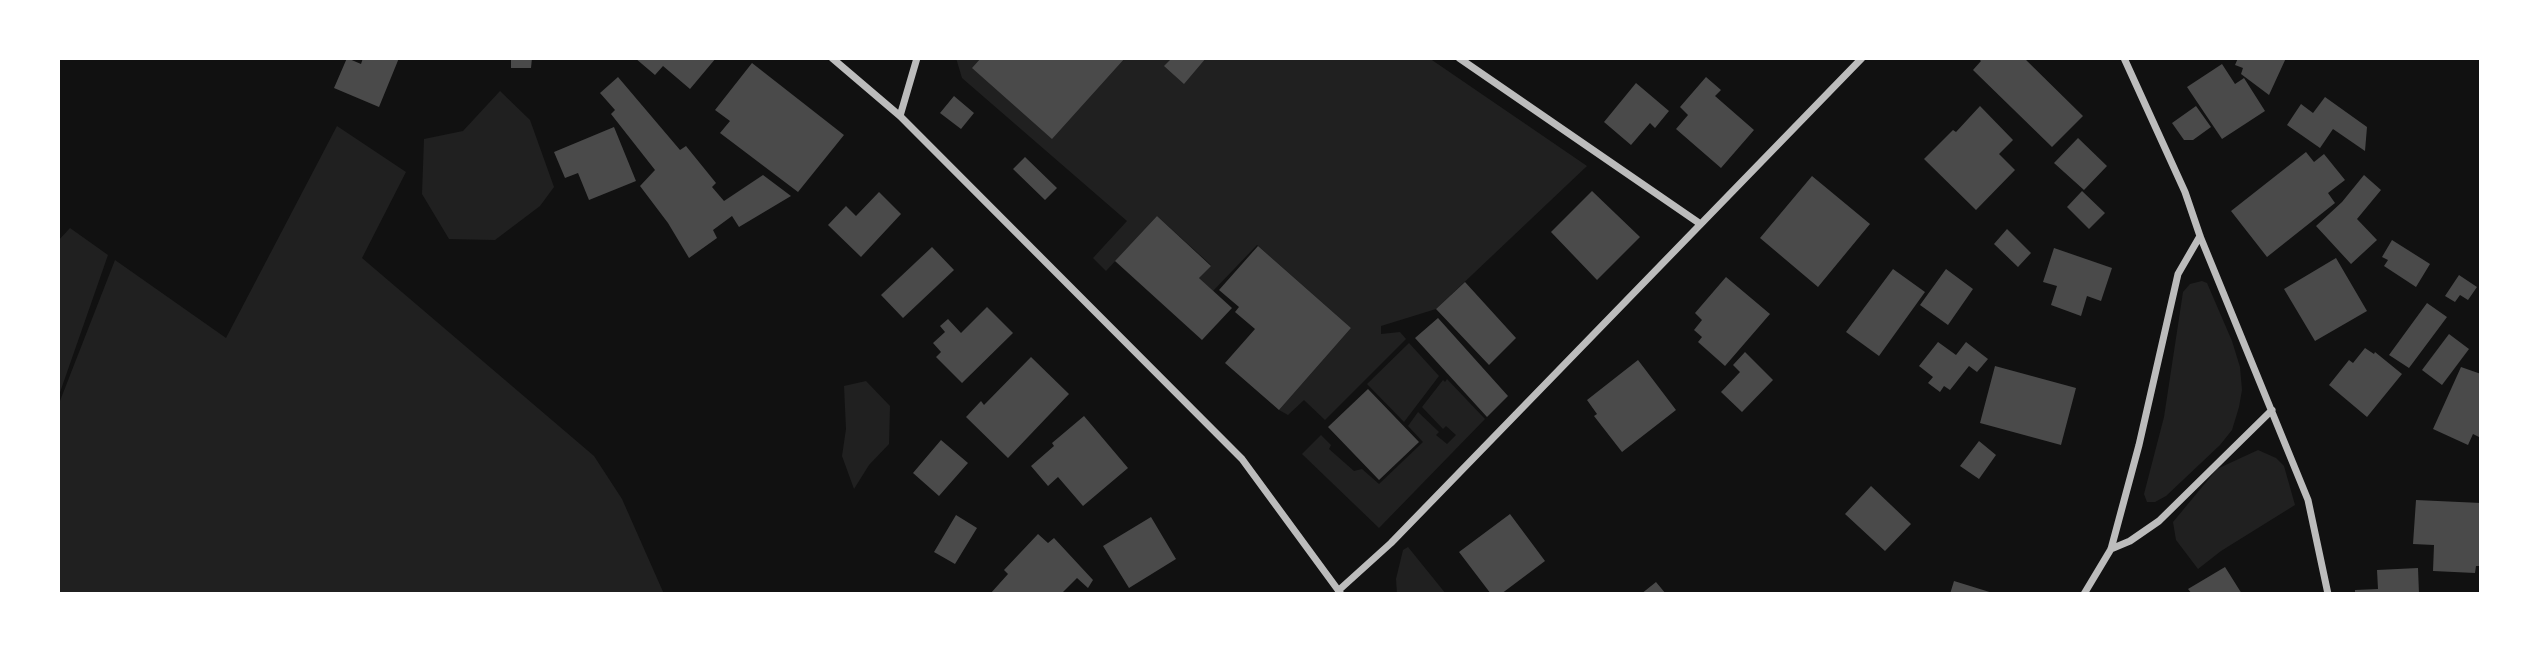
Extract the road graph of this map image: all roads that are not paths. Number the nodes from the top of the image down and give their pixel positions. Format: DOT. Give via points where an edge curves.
graph roads {
  1 [pos="832,58"];
  2 [pos="917,58"];
  3 [pos="1460,58"];
  4 [pos="1862,58"];
  5 [pos="2124,58"];
  6 [pos="900,116"];
  7 [pos="1699,223"];
  8 [pos="2200,236"];
  9 [pos="2272,410"];
  10 [pos="2111,549"];
  11 [pos="1340,592"];
  12 [pos="2084,594"];
  13 [pos="2328,594"];
  1 -- 6 [label="street"];
  2 -- 6 [label="street"];
  3 -- 7 [label="street"];
  4 -- 7 [label="street"];
  5 -- 8 [label="street"];
  6 -- 11 [label="street" via="1242,459"];
  7 -- 11 [label="street"];
  8 -- 9 [label="street"];
  8 -- 10 [label="street" via="2178,274"];
  9 -- 10 [label="street" via="2159,521"];
  9 -- 13 [label="street" via="2308,500"];
  10 -- 12 [label="street"];
}
